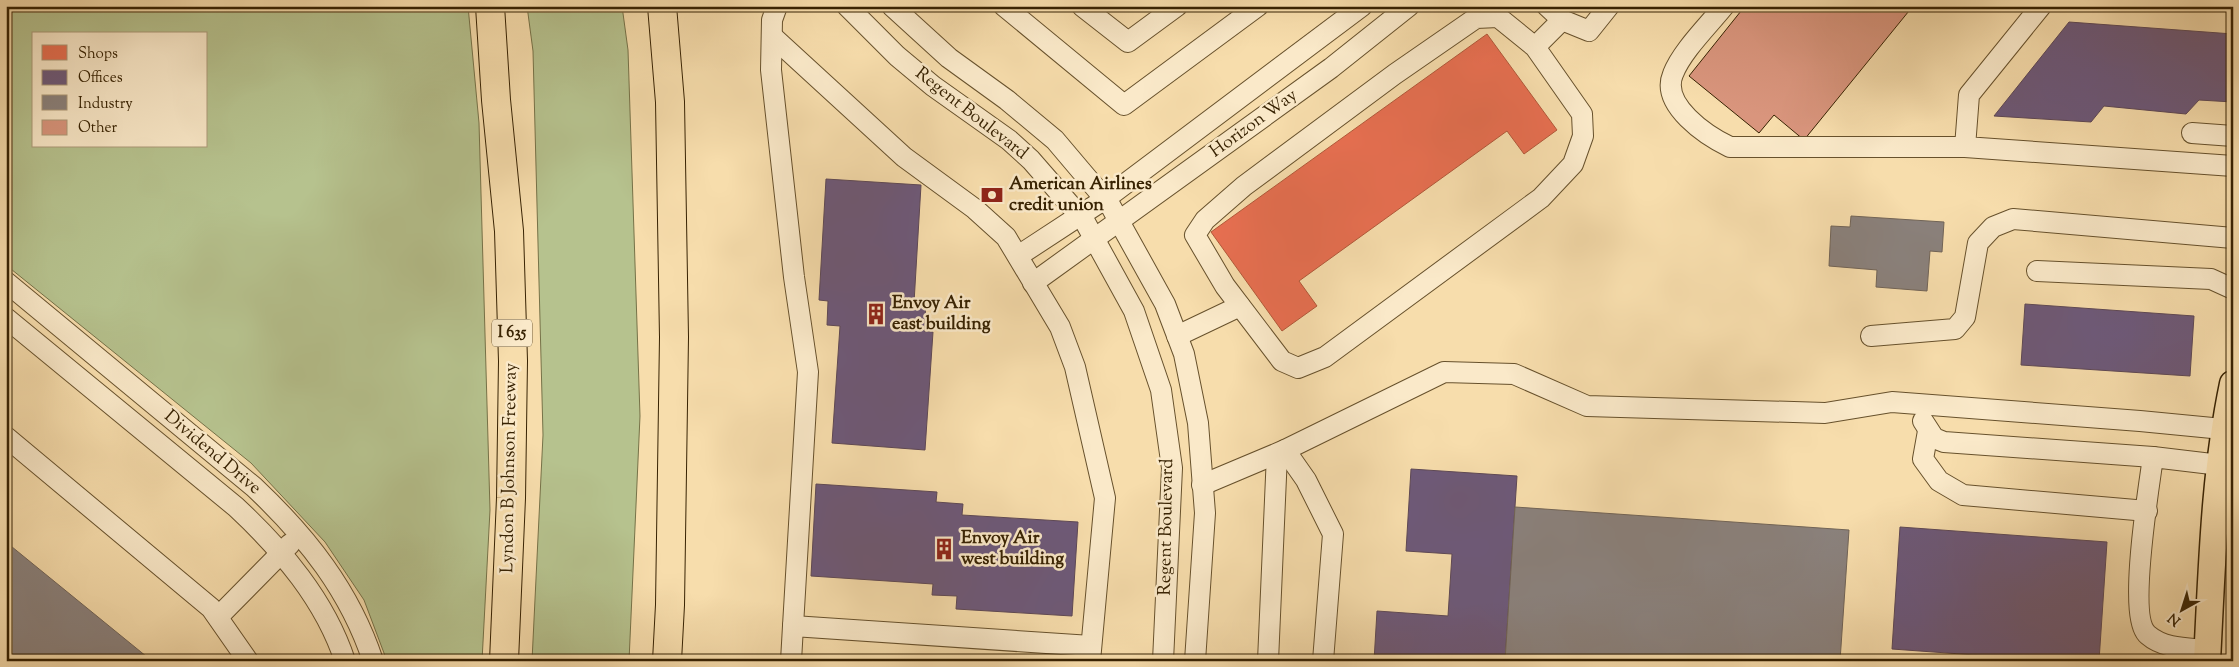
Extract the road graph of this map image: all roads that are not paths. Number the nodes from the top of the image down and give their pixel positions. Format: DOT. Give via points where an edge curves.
graph roads {
  1 [pos="490,6"];
  2 [pos="662,6"];
  3 [pos="777,6"];
  4 [pos="848,6"];
  5 [pos="892,6"];
  6 [pos="1004,6"];
  7 [pos="1082,6"];
  8 [pos="1178,6"];
  9 [pos="1258,6"];
  10 [pos="1362,6"];
  11 [pos="1409,6"];
  12 [pos="1547,6"];
  13 [pos="1609,6"];
  14 [pos="1724,6"];
  15 [pos="2041,6"];
  16 [pos="1562,20"];
  17 [pos="772,36"];
  18 [pos="1535,47"];
  19 [pos="2192,133"];
  20 [pos="2233,136"];
  21 [pos="1965,147"];
  22 [pos="2233,166"];
  23 [pos="1106,199"];
  24 [pos="1079,215"];
  25 [pos="1120,220"];
  26 [pos="2233,238"];
  27 [pos="1096,239"];
  28 [pos="1018,256"];
  29 [pos="2037,271"];
  30 [pos="6,282"];
  31 [pos="1033,283"];
  32 [pos="2233,288"];
  33 [pos="1240,306"];
  34 [pos="6,318"];
  35 [pos="1177,336"];
  36 [pos="1871,336"];
  37 [pos="2233,384"];
  38 [pos="1922,405"];
  39 [pos="2228,429"];
  40 [pos="1928,431"];
  41 [pos="6,437"];
  42 [pos="1281,452"];
  43 [pos="2153,457"];
  44 [pos="2226,466"];
  45 [pos="1202,485"];
  46 [pos="2147,510"];
  47 [pos="301,534"];
  48 [pos="280,552"];
  49 [pos="218,617"];
  50 [pos="793,626"];
  51 [pos="1091,653"];
  52 [pos="2207,655"];
  53 [pos="248,661"];
  54 [pos="345,661"];
  55 [pos="373,661"];
  56 [pos="504,661"];
  57 [pos="667,661"];
  58 [pos="791,661"];
  59 [pos="1163,661"];
  60 [pos="1195,661"];
  61 [pos="1268,661"];
  62 [pos="1324,661"];
  1 -- 56 [label="highway, Lyndon B Johnson Freeway / I 635" via="509,231 512,342 511,498"];
  2 -- 57 [label="highway" via="670,102 674,337"];
  3 -- 17 [label="street" via="772,20"];
  4 -- 24 [label="street, Regent Boulevard" via="897,56 1031,160"];
  5 -- 23 [label="street, Regent Boulevard" via="949,58 1055,140"];
  6 -- 9 [label="street" via="1124,105"];
  7 -- 8 [label="street" via="1128,42"];
  10 -- 23 [label="street, Horizon Way"];
  11 -- 25 [label="street, Horizon Way" via="1331,68"];
  12 -- 16 [label="street"];
  13 -- 16 [label="street" via="1589,31"];
  14 -- 21 [label="street" via="1679,62 1672,76 1676,104 1686,117 1718,141 1730,148"];
  15 -- 21 [label="street" via="1969,95"];
  16 -- 18 [label="street"];
  17 -- 28 [label="street" via="904,157 1006,237"];
  17 -- 50 [label="street" via="771,70 808,372"];
  18 -- 33 [label="street" via="1498,17 1476,18 1244,186 1205,220 1195,235"];
  18 -- 33 [label="street" via="1582,114 1583,136 1573,164 1540,198 1325,357 1298,368 1282,361"];
  19 -- 20 [label="street"];
  21 -- 22 [label="street"];
  23 -- 24 [label="street, Horizon Way"];
  23 -- 25 [label="street, Regent Boulevard"];
  24 -- 27 [label="street, Regent Boulevard"];
  24 -- 28 [label="street, Horizon Way"];
  25 -- 27 [label="street, Horizon Way"];
  25 -- 35 [label="street, Regent Boulevard" via="1151,276"];
  26 -- 36 [label="street" via="2013,219 1993,227 1978,243 1965,317 1956,330"];
  27 -- 31 [label="street, Horizon Way"];
  27 -- 59 [label="street, Regent Boulevard" via="1134,311 1161,390 1166,416 1172,468"];
  28 -- 31 [label="street"];
  29 -- 32 [label="street" via="2211,279"];
  30 -- 47 [label="street, Dividend Drive" via="254,487"];
  31 -- 51 [label="street" via="1060,327 1075,367 1105,498"];
  33 -- 35 [label="street"];
  34 -- 48 [label="street, Dividend Drive" via="236,507 267,535"];
  35 -- 45 [label="street, Regent Boulevard" via="1184,354 1198,423"];
  37 -- 39 [label="main road"];
  38 -- 39 [label="street"];
  38 -- 40 [label="street" via="1921,417"];
  38 -- 42 [label="street" via="1892,402 1825,412 1586,406 1514,374 1444,372"];
  39 -- 44 [label="main road"];
  40 -- 43 [label="street" via="1944,442"];
  40 -- 46 [label="street" via="1924,459 1939,481 1963,495"];
  41 -- 49 [label="street"];
  42 -- 45 [label="street"];
  42 -- 61 [label="street"];
  42 -- 62 [label="street" via="1306,480 1333,534"];
  43 -- 44 [label="street"];
  43 -- 46 [label="street"];
  44 -- 52 [label="main road" via="2215,504"];
  45 -- 60 [label="street, Regent Boulevard" via="1205,513"];
  46 -- 52 [label="street" via="2138,604 2142,627 2147,635 2173,647"];
  47 -- 48 [label="street"];
  47 -- 55 [label="street, Dividend Drive" via="342,592 363,631"];
  48 -- 49 [label="street"];
  48 -- 54 [label="street, Dividend Drive" via="319,606"];
  49 -- 53 [label="street"];
  50 -- 51 [label="street"];
  50 -- 58 [label="street"];
}
